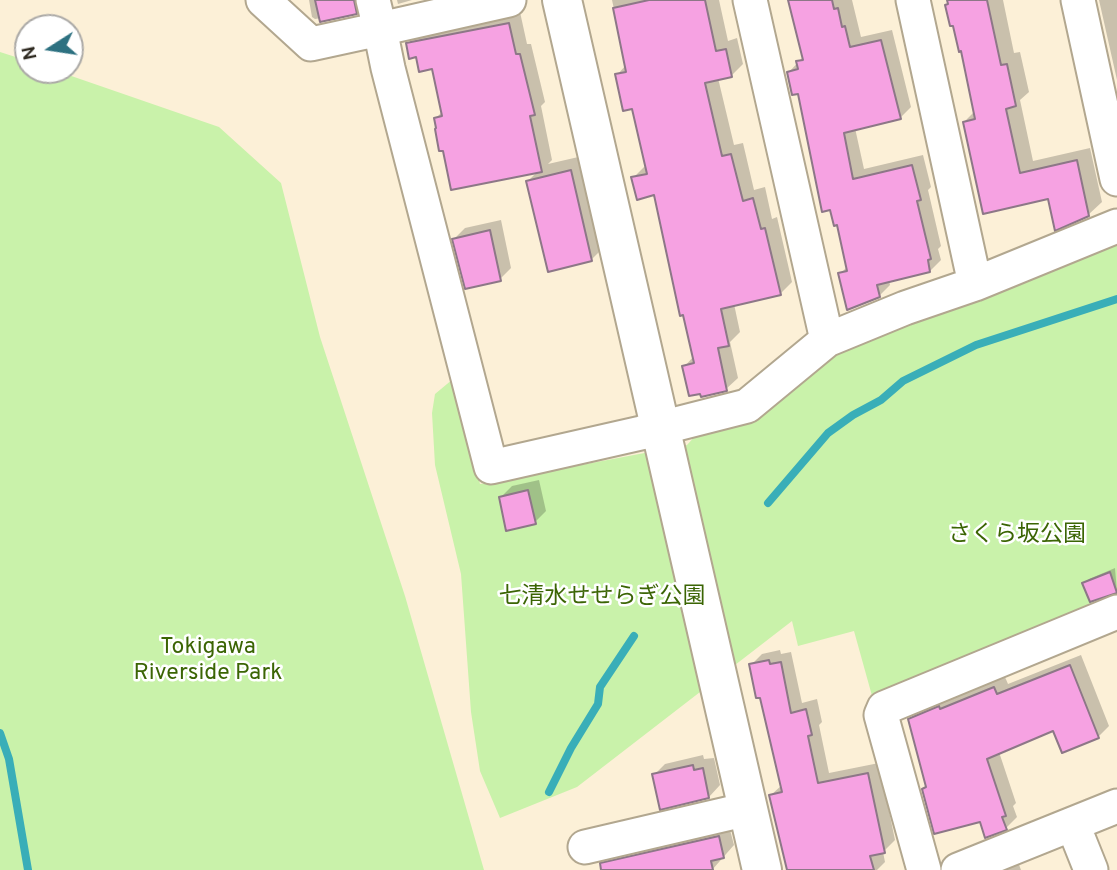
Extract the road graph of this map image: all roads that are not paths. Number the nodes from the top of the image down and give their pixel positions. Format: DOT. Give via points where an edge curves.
graph roads {
  1 [pos="263,0"];
  2 [pos="509,0"];
  3 [pos="562,0"];
  4 [pos="750,0"];
  5 [pos="913,0"];
  6 [pos="1077,0"];
  7 [pos="377,15"];
  8 [pos="1117,179"];
  9 [pos="1117,226"];
  10 [pos="975,284"];
  11 [pos="827,340"];
  12 [pos="659,428"];
  13 [pos="1117,612"];
  14 [pos="1117,806"];
  15 [pos="748,809"];
  16 [pos="1073,825"];
  17 [pos="585,847"];
  18 [pos="762,870"];
  19 [pos="924,870"];
  20 [pos="958,870"];
  21 [pos="1091,870"];
  1 -- 7 [label="street" via="311,44"];
  2 -- 7 [label="street"];
  3 -- 12 [label="street"];
  4 -- 11 [label="street"];
  5 -- 10 [label="street"];
  6 -- 8 [label="street"];
  7 -- 12 [label="street" via="491,467"];
  9 -- 10 [label="street"];
  10 -- 11 [label="street"];
  11 -- 12 [label="street" via="747,406"];
  12 -- 15 [label="street"];
  13 -- 19 [label="street" via="884,708 881,715"];
  14 -- 16 [label="street"];
  15 -- 17 [label="street"];
  15 -- 18 [label="street"];
  16 -- 20 [label="street"];
  16 -- 21 [label="street"];
}
